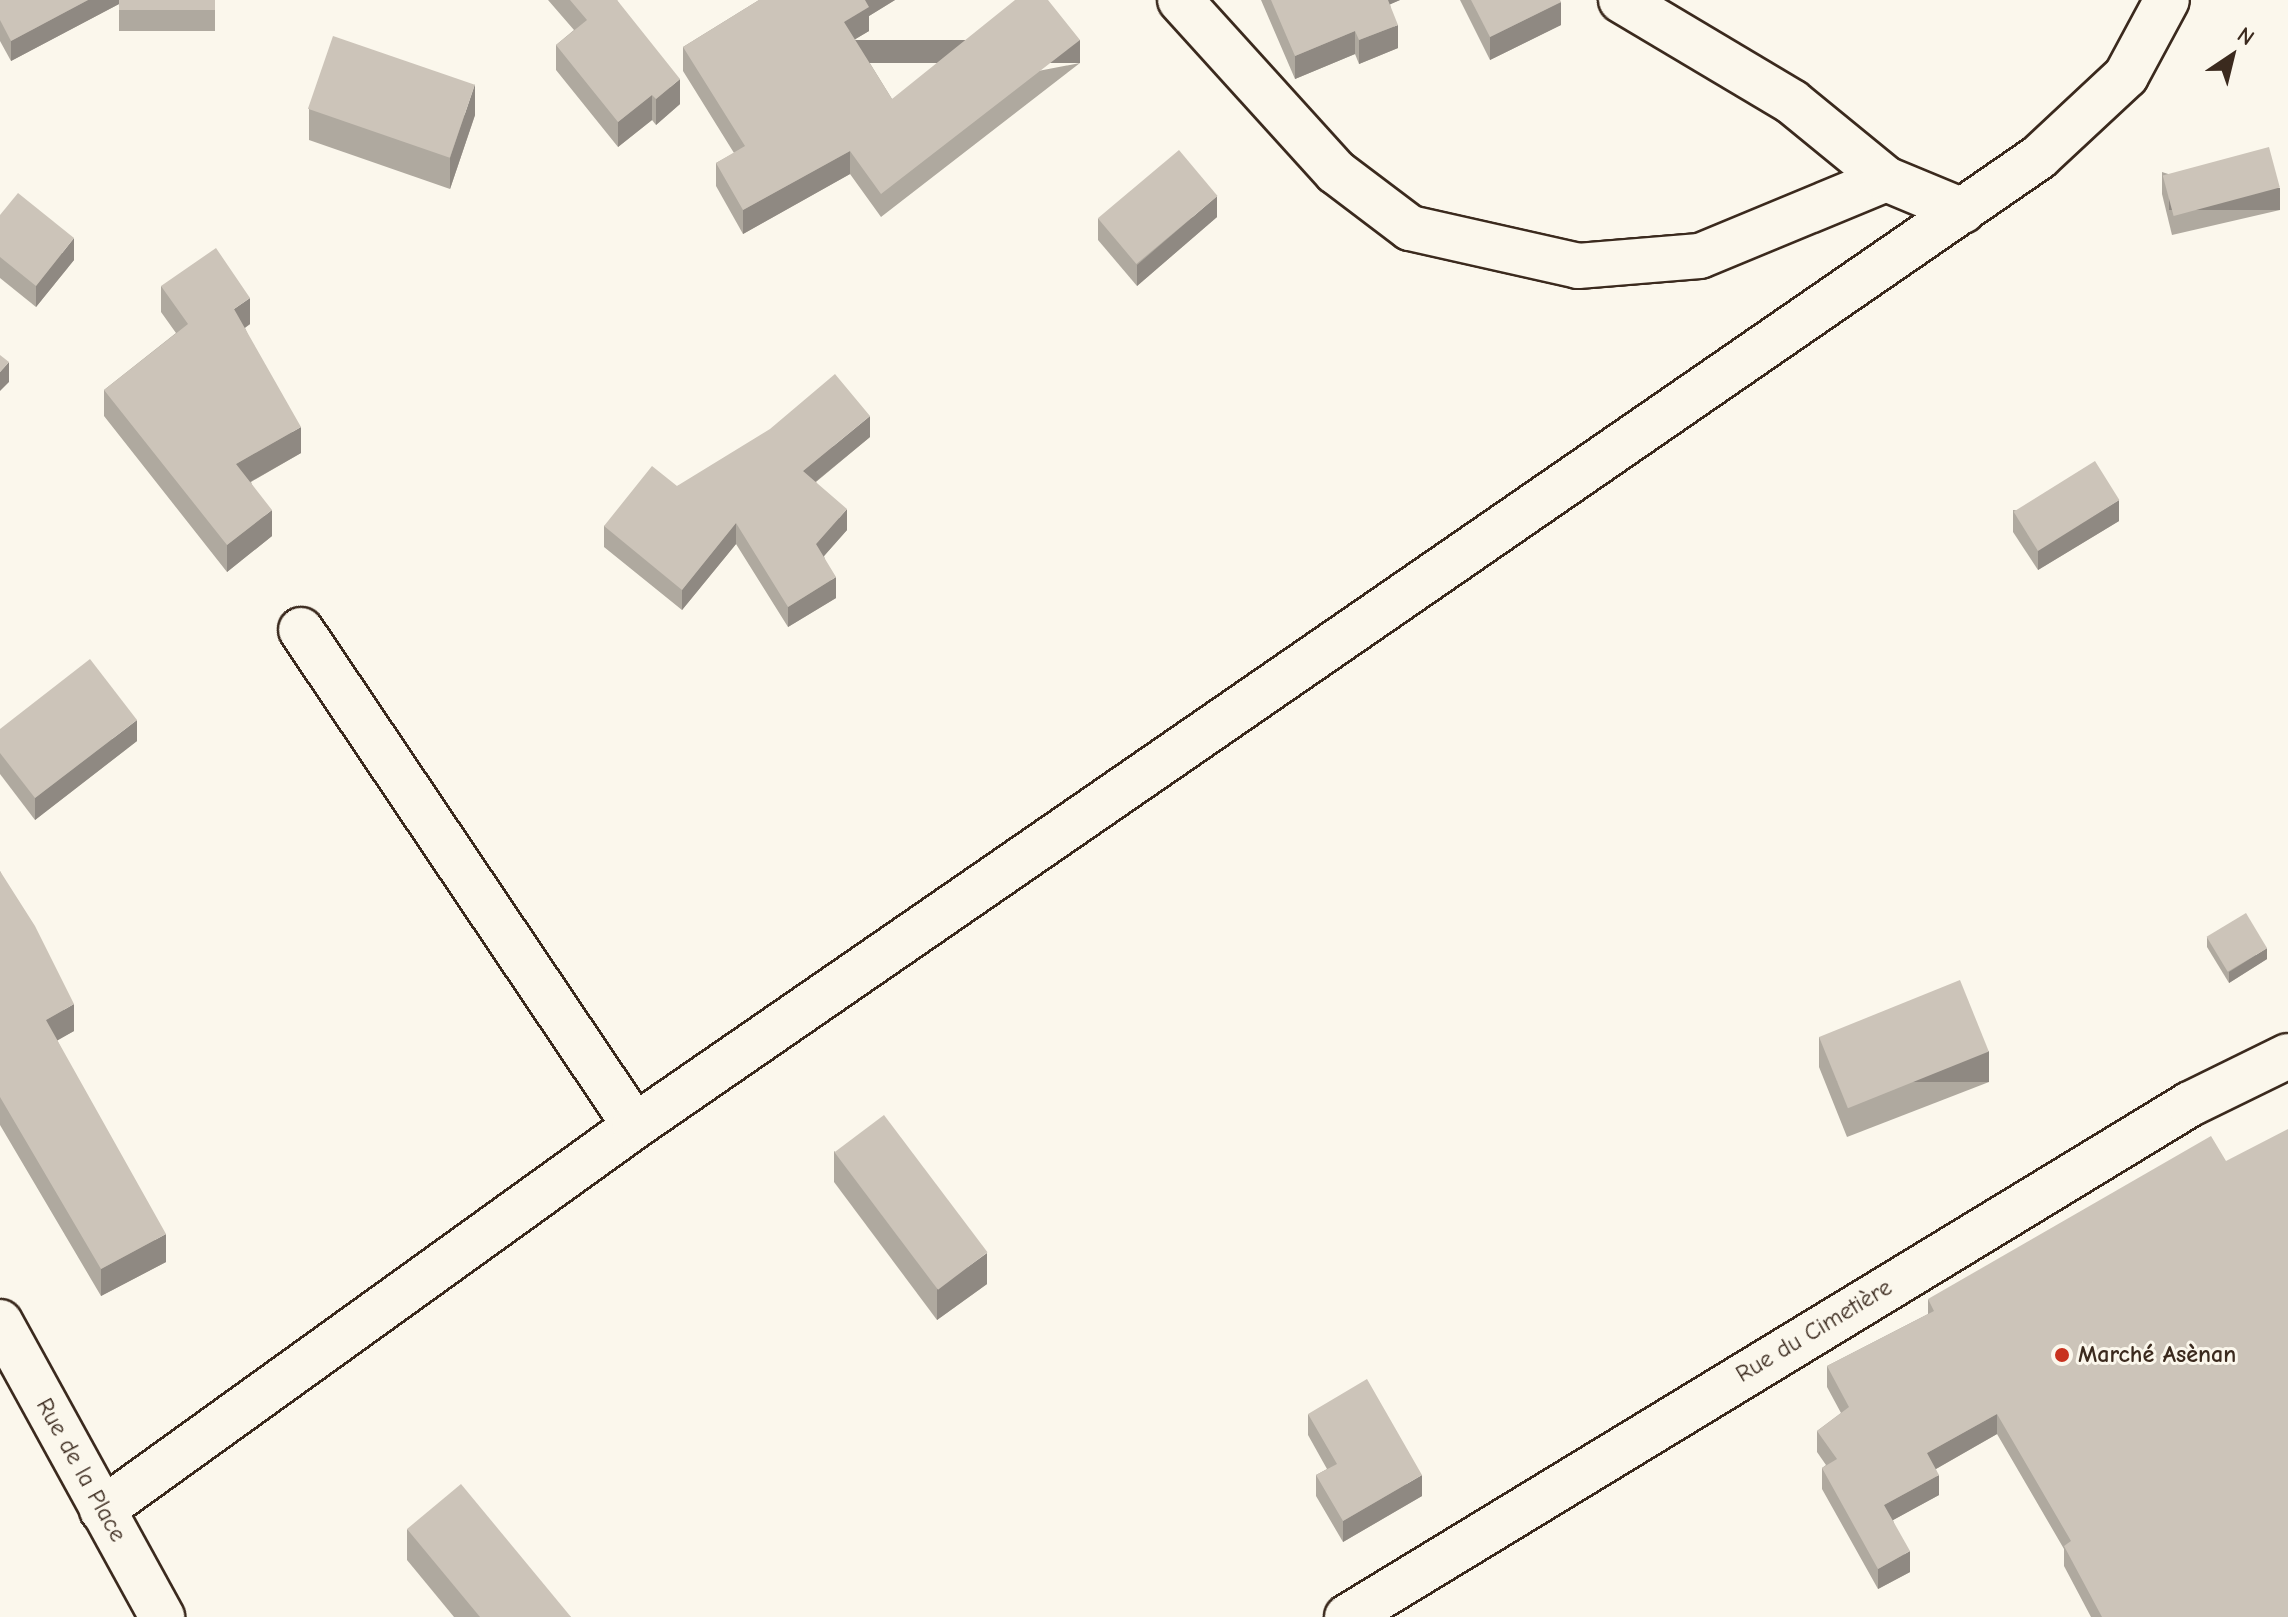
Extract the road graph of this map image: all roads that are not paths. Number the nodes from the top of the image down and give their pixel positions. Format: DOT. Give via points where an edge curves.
graph roads {
  1 [pos="1180,0"];
  2 [pos="1621,0"];
  3 [pos="2167,0"];
  4 [pos="1886,179"];
  5 [pos="1963,211"];
  6 [pos="301,630"];
  7 [pos="2288,1056"];
  8 [pos="635,1126"];
  9 [pos="0,1322"];
  10 [pos="102,1510"];
  11 [pos="162,1617"];
  12 [pos="1347,1617"];
  1 -- 4 [label="street" via="1336,172 1410,228 1578,266 1700,256"];
  2 -- 4 [label="street" via="1792,102"];
  3 -- 5 [label="street" via="2126,76 2039,157"];
  4 -- 5 [label="street"];
  5 -- 8 [label="street"];
  6 -- 8 [label="street"];
  7 -- 12 [label="street, Rue du Cimetière" via="2190,1104"];
  8 -- 10 [label="street"];
  9 -- 10 [label="street, Rue de la Place"];
  10 -- 11 [label="street, Rue de la Place"];
}
